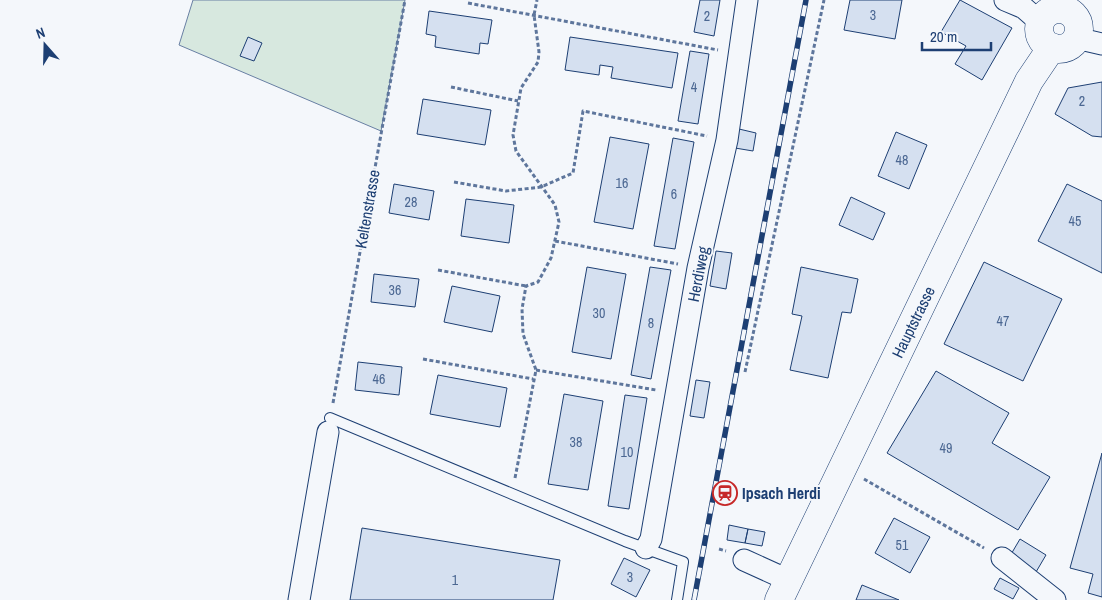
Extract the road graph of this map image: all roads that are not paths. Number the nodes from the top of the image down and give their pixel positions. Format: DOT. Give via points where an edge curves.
graph roads {
  1 [pos="747,0"];
  2 [pos="1005,0"];
  3 [pos="1071,6"];
  4 [pos="1040,22"];
  5 [pos="1077,43"];
  6 [pos="329,425"];
  7 [pos="646,548"];
  8 [pos="1002,558"];
  9 [pos="744,560"];
  10 [pos="783,590"];
  11 [pos="299,600"];
  12 [pos="677,600"];
  13 [pos="1055,600"];
  1 -- 7 [label="street, Herdiweg" via="726,140 698,268 651,539"];
  2 -- 4 [label="street" via="1024,8"];
  3 -- 4 [label="main road" via="1056,9"];
  3 -- 5 [label="main road" via="1079,26"];
  4 -- 5 [label="main road" via="1040,35 1044,41"];
  5 -- 10 [label="main road, Hauptstrasse" via="1029,81"];
  6 -- 7 [label="lane"];
  6 -- 11 [label="street"];
  7 -- 12 [label="lane" via="684,562"];
  8 -- 13 [label="street"];
  9 -- 10 [label="street"];
}
